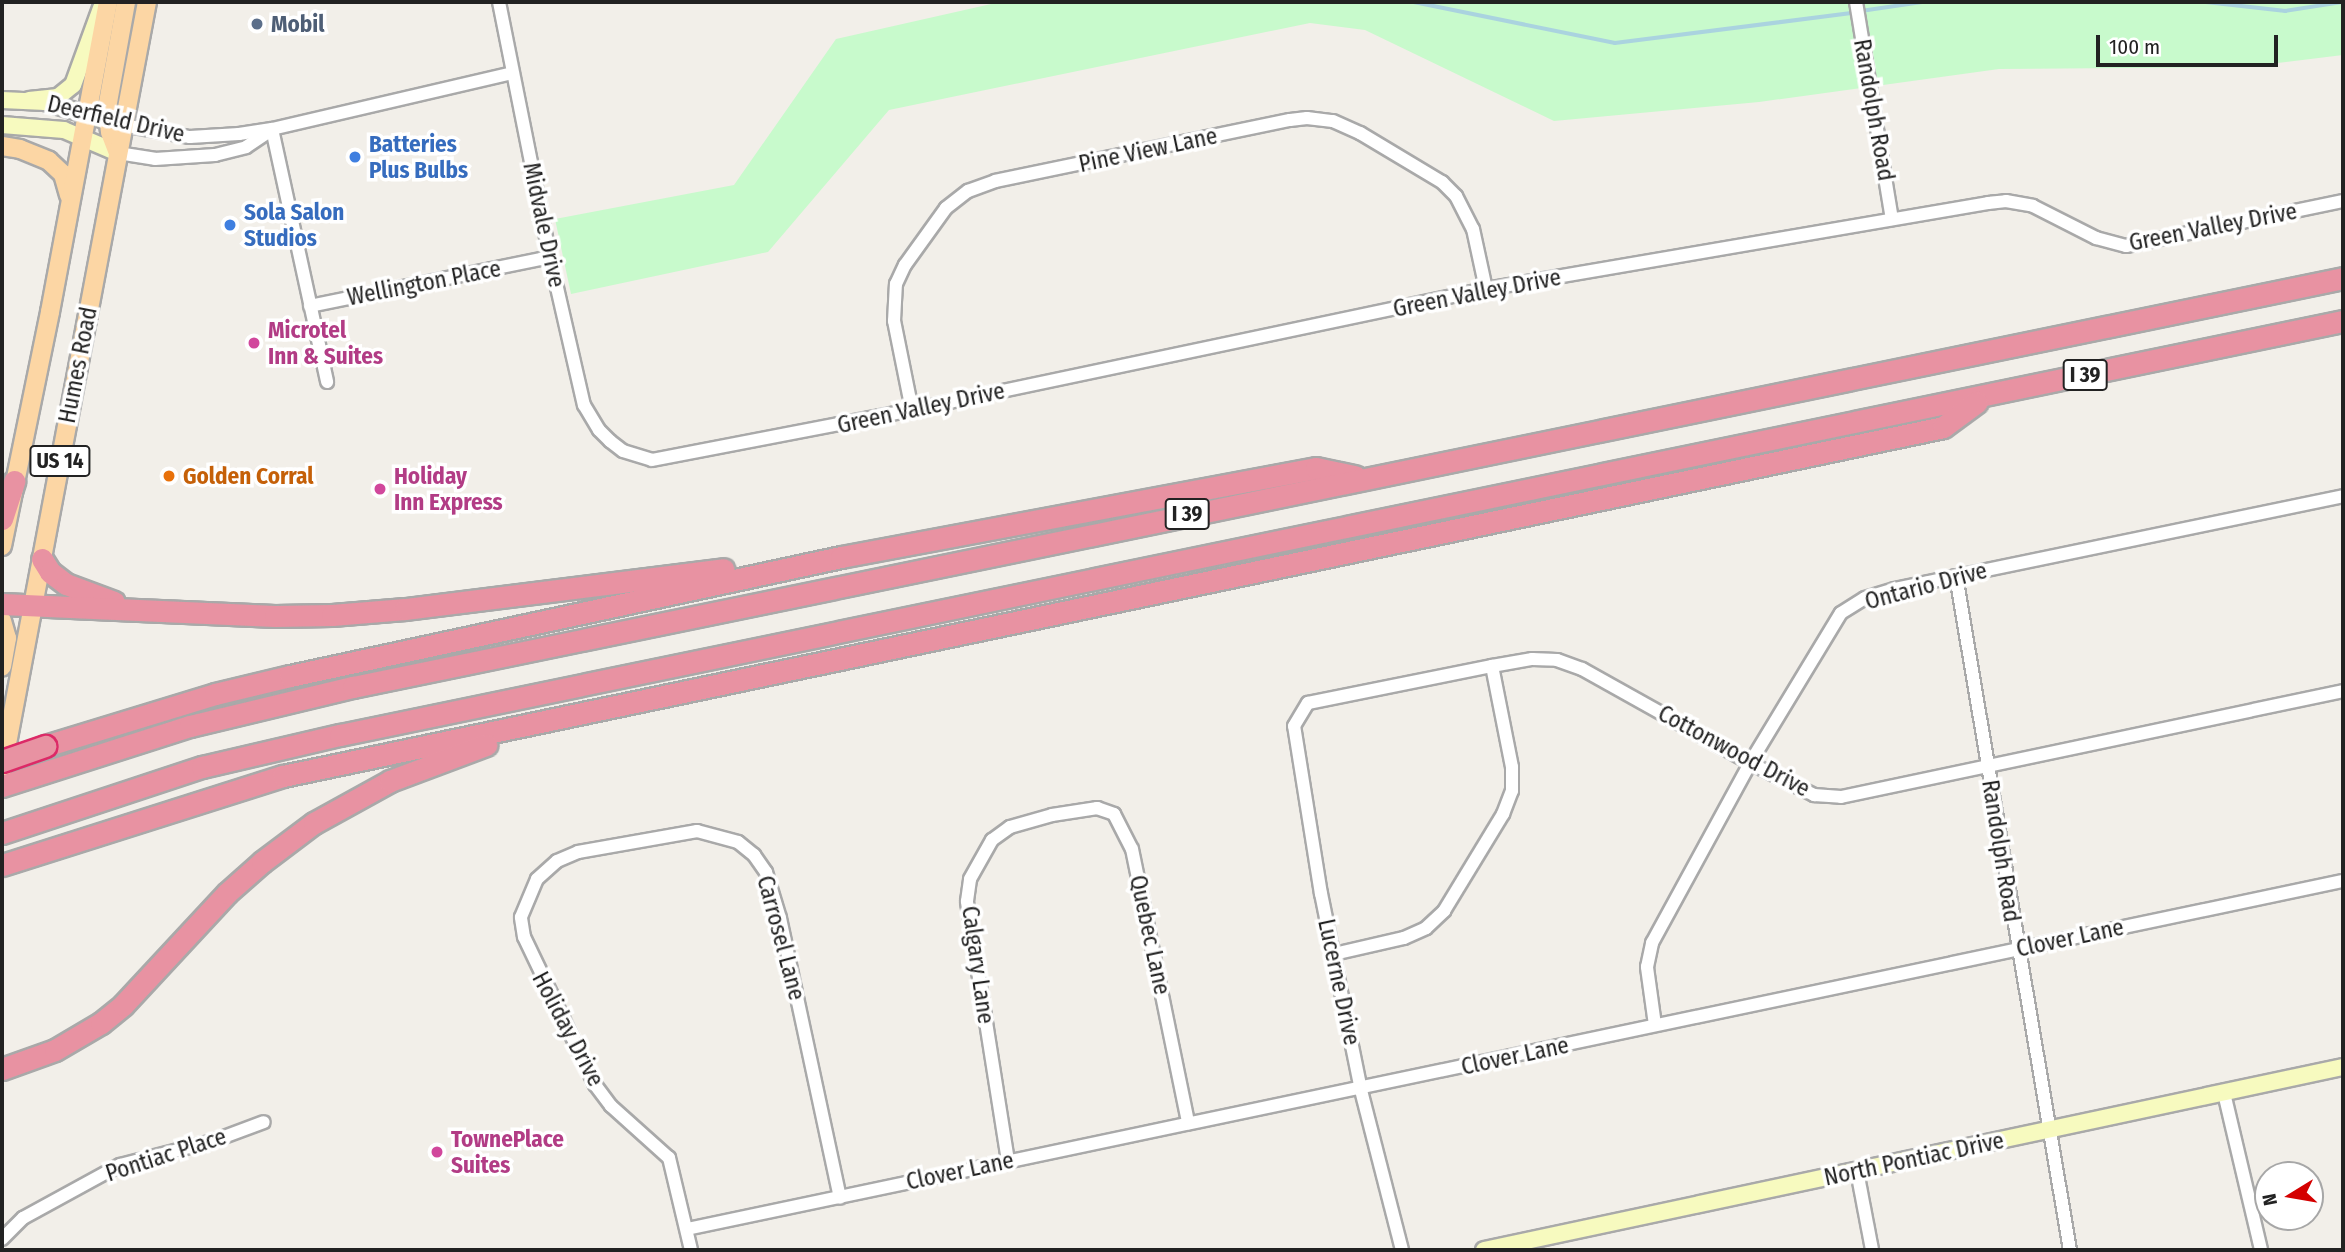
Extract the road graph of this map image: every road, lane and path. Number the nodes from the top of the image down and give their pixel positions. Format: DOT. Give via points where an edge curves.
graph roads {
  1 [pos="105,2"];
  2 [pos="126,2"];
  3 [pos="147,2"];
  4 [pos="499,2"];
  5 [pos="1856,3"];
  6 [pos="513,73"];
  7 [pos="2,100"];
  8 [pos="29,100"];
  9 [pos="86,115"];
  10 [pos="115,123"];
  11 [pos="2,125"];
  12 [pos="272,129"];
  13 [pos="82,136"];
  14 [pos="2,146"];
  15 [pos="118,153"];
  16 [pos="70,199"];
  17 [pos="2343,201"];
  18 [pos="1892,219"];
  19 [pos="550,257"];
  20 [pos="2343,278"];
  21 [pos="1486,289"];
  22 [pos="310,306"];
  23 [pos="2343,321"];
  24 [pos="327,382"];
  25 [pos="1985,397"];
  26 [pos="912,410"];
  27 [pos="610,441"];
  28 [pos="1364,478"];
  29 [pos="15,481"];
  30 [pos="2343,496"];
  31 [pos="2,519"];
  32 [pos="2,546"];
  33 [pos="841,557"];
  34 [pos="41,559"];
  35 [pos="1956,576"];
  36 [pos="2,604"];
  37 [pos="33,606"];
  38 [pos="146,611"];
  39 [pos="2,621"];
  40 [pos="1492,666"];
  41 [pos="2,667"];
  42 [pos="2343,691"];
  43 [pos="661,695"];
  44 [pos="1300,712"];
  45 [pos="2,761"];
  46 [pos="1750,763"];
  47 [pos="1987,768"];
  48 [pos="2,770"];
  49 [pos="2,786"];
  50 [pos="1052,814"];
  51 [pos="2,833"];
  52 [pos="9,862"];
  53 [pos="2343,881"];
  54 [pos="525,904"];
  55 [pos="2017,949"];
  56 [pos="1334,954"];
  57 [pos="1655,1025"];
  58 [pos="2343,1067"];
  59 [pos="2,1069"];
  60 [pos="1361,1090"];
  61 [pos="2224,1093"];
  62 [pos="264,1122"];
  63 [pos="1188,1123"];
  64 [pos="2050,1130"];
  65 [pos="1008,1161"];
  66 [pos="1857,1171"];
  67 [pos="840,1198"];
  68 [pos="687,1229"];
  69 [pos="2,1239"];
  70 [pos="691,1250"];
  71 [pos="1402,1250"];
  72 [pos="1484,1250"];
  73 [pos="1872,1250"];
  74 [pos="2070,1250"];
  75 [pos="2261,1250"];
  1 -- 8 [label="street" via="73,85 58,97"];
  1 -- 9 [label="main road, US 14"];
  2 -- 10 [label="main road" via="109,94"];
  3 -- 10 [label="main road, US 14"];
  4 -- 6 [label="street, Midvale Drive"];
  5 -- 18 [label="street, Randolph Road"];
  6 -- 12 [label="street, Deerfield Drive"];
  6 -- 19 [label="street, Midvale Drive"];
  7 -- 8 [label="street, Deerfield Drive"];
  8 -- 9 [label="street, Deerfield Drive"];
  9 -- 10 [label="street, Deerfield Drive"];
  9 -- 13 [label="main road, Humes Road / US 14"];
  10 -- 12 [label="street, Deerfield Drive" via="190,137"];
  10 -- 15 [label="main road, Humes Road / US 14"];
  11 -- 13 [label="street, Deerfield Drive" via="48,127"];
  12 -- 15 [label="street, Deerfield Drive" via="246,147 215,155 155,159"];
  12 -- 22 [label="street"];
  13 -- 15 [label="street, Deerfield Drive"];
  13 -- 16 [label="main road, Humes Road / US 14"];
  14 -- 16 [label="main road" via="33,153 57,167 64,174"];
  15 -- 34 [label="main road, Humes Road / US 14"];
  16 -- 29 [label="main road, Humes Road / US 14"];
  17 -- 18 [label="street, Green Valley Drive" via="2126,246 2105,242 2016,202"];
  18 -- 21 [label="street, Green Valley Drive"];
  19 -- 22 [label="street, Wellington Place"];
  19 -- 27 [label="street, Midvale Drive" via="584,405"];
  20 -- 28 [label="highway, I 39"];
  21 -- 26 [label="street, Green Valley Drive"];
  21 -- 26 [label="street, Pine View Lane" via="1473,229 1456,195 1372,140 1332,121 1290,120 1022,176 978,186 958,198 937,216 900,275 893,312"];
  22 -- 24 [label="street"];
  23 -- 25 [label="highway, I 39"];
  25 -- 43 [label="highway" via="1943,427 884,652"];
  25 -- 51 [label="highway, I 39" via="340,735 202,767"];
  26 -- 27 [label="street, Green Valley Drive" via="667,460 640,458"];
  28 -- 33 [label="highway" via="1316,468"];
  28 -- 49 [label="highway, I 39" via="253,709"];
  29 -- 31 [label="highway"];
  29 -- 32 [label="main road, Humes Road / US 14"];
  30 -- 35 [label="street, Ontario Drive"];
  33 -- 38 [label="highway" via="332,615"];
  33 -- 45 [label="highway, bridge" via="290,676 164,708"];
  34 -- 37 [label="main road, Humes Road / US 14"];
  34 -- 38 [label="highway" via="66,584"];
  35 -- 46 [label="street, Ontario Drive" via="1865,598 1841,613"];
  35 -- 47 [label="street, Randolph Road"];
  36 -- 37 [label="highway"];
  37 -- 38 [label="highway"];
  37 -- 48 [label="main road, Humes Road / US 14"];
  39 -- 41 [label="main road" via="6,638"];
  40 -- 44 [label="street, Cottonwood Drive" via="1322,698"];
  40 -- 46 [label="street, Cottonwood Drive" via="1532,659 1557,660 1582,669"];
  40 -- 56 [label="street" via="1512,767 1512,791 1503,814 1444,911 1426,928 1404,938"];
  42 -- 47 [label="street, Cottonwood Drive"];
  43 -- 52 [label="highway" via="283,776"];
  43 -- 59 [label="highway" via="641,707 473,748 353,799 262,862 101,1023 55,1050"];
  44 -- 56 [label="street, Lucerne Drive" via="1294,726 1297,755"];
  46 -- 47 [label="street, Cottonwood Drive" via="1814,794 1841,797"];
  46 -- 57 [label="street, Ontario Drive" via="1652,943 1647,967"];
  47 -- 55 [label="street, Randolph Road"];
  50 -- 63 [label="street, Quebec Lane" via="1097,808 1114,814 1132,849"];
  50 -- 65 [label="street, Calgary Lane" via="1010,827 992,840 970,879 967,901"];
  53 -- 55 [label="street, Clover Lane"];
  54 -- 67 [label="street, Carrosel Lane" via="540,874 578,852 697,831 738,842 754,855 766,872 780,918"];
  54 -- 68 [label="street, Holiday Drive" via="521,917 532,961 595,1085 611,1106 669,1158"];
  55 -- 57 [label="street, Clover Lane"];
  55 -- 64 [label="street, Randolph Road"];
  56 -- 60 [label="street, Lucerne Drive"];
  57 -- 60 [label="street, Clover Lane"];
  58 -- 61 [label="street, North Pontiac Drive"];
  60 -- 63 [label="street, Clover Lane"];
  60 -- 71 [label="street, Lucerne Drive"];
  61 -- 64 [label="street, North Pontiac Drive"];
  61 -- 75 [label="street"];
  62 -- 69 [label="street, Pontiac Place" via="213,1141 120,1165 23,1218"];
  63 -- 65 [label="street, Clover Lane"];
  64 -- 66 [label="street, North Pontiac Drive"];
  64 -- 74 [label="street, Randolph Road"];
  65 -- 67 [label="street, Clover Lane"];
  66 -- 72 [label="street, North Pontiac Drive"];
  66 -- 73 [label="street"];
  67 -- 68 [label="street, Clover Lane"];
  68 -- 70 [label="street, Holiday Drive"];
}
